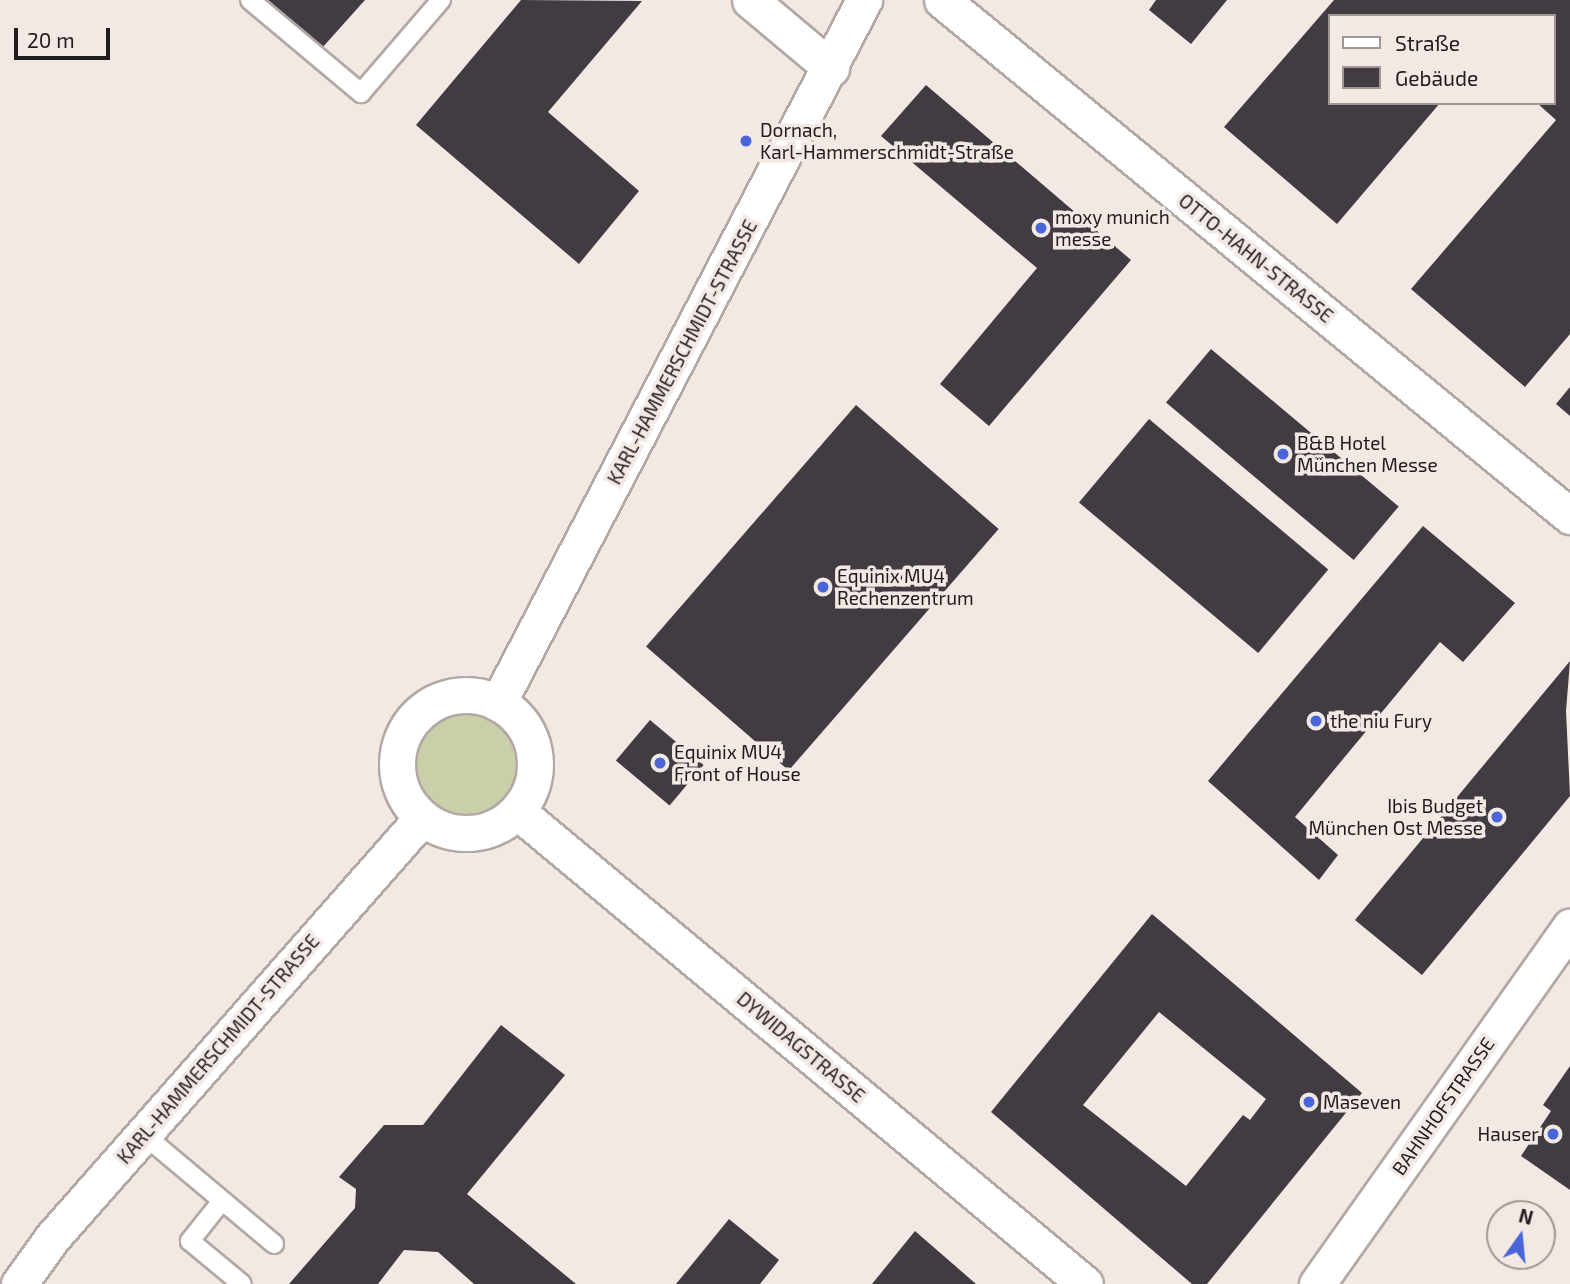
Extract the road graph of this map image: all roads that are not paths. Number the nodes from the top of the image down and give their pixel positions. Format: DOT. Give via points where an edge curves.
graph roads {
  1 [pos="250,0"];
  2 [pos="441,0"];
  3 [pos="750,0"];
  4 [pos="864,0"];
  5 [pos="942,0"];
  6 [pos="831,68"];
  7 [pos="1570,516"];
  8 [pos="499,703"];
  9 [pos="517,811"];
  10 [pos="422,818"];
  11 [pos="1570,927"];
  12 [pos="144,1134"];
  13 [pos="221,1202"];
  14 [pos="274,1244"];
  15 [pos="19,1284"];
  16 [pos="242,1284"];
  17 [pos="1084,1284"];
  18 [pos="1317,1284"];
  1 -- 2 [label="lane" via="361,93"];
  3 -- 6 [label="street"];
  4 -- 6 [label="street, KARL-HAMMERSCHMIDT-STRASSE"];
  5 -- 7 [label="street, OTTO-HAHN-STRASSE"];
  6 -- 8 [label="street, KARL-HAMMERSCHMIDT-STRASSE"];
  8 -- 9 [label="street" via="525,727 533,744 534,779"];
  8 -- 10 [label="street" via="483,697 449,697 433,703 408,726 401,741 398,774 402,790"];
  9 -- 10 [label="street" via="481,832 461,833"];
  9 -- 17 [label="street, DYWIDAGSTRASSE"];
  10 -- 12 [label="street, KARL-HAMMERSCHMIDT-STRASSE"];
  11 -- 18 [label="street, BAHNHOFSTRASSE"];
  12 -- 13 [label="lane"];
  12 -- 15 [label="street, KARL-HAMMERSCHMIDT-STRASSE" via="52,1238"];
  13 -- 14 [label="lane"];
  13 -- 16 [label="lane" via="190,1241"];
}
